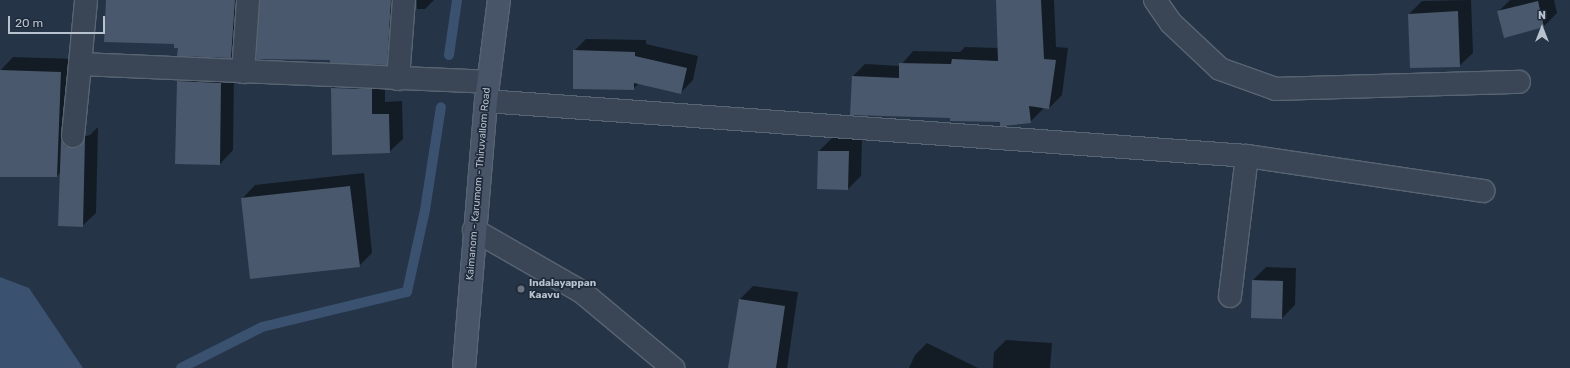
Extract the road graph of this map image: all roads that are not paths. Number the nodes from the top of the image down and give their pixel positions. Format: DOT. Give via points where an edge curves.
graph roads {
  1 [pos="86,0"];
  2 [pos="248,0"];
  3 [pos="404,0"];
  4 [pos="499,0"];
  5 [pos="1155,0"];
  6 [pos="80,64"];
  7 [pos="243,72"];
  8 [pos="398,79"];
  9 [pos="1519,82"];
  10 [pos="487,91"];
  11 [pos="73,136"];
  12 [pos="1247,156"];
  13 [pos="1483,191"];
  14 [pos="474,230"];
  15 [pos="1230,296"];
  16 [pos="464,368"];
  17 [pos="673,368"];
  1 -- 6 [label="street"];
  2 -- 7 [label="street"];
  3 -- 8 [label="street"];
  4 -- 10 [label="main road, Kaimanom - Karumom - Thiruvallom Road"];
  5 -- 9 [label="street" via="1171,23 1220,69 1276,89"];
  6 -- 7 [label="street"];
  6 -- 11 [label="street"];
  7 -- 8 [label="street"];
  8 -- 10 [label="street"];
  10 -- 12 [label="street"];
  10 -- 14 [label="main road, Kaimanom - Karumom - Thiruvallom Road"];
  12 -- 13 [label="street"];
  12 -- 15 [label="street"];
  14 -- 16 [label="main road, Kaimanom - Karumom - Thiruvallom Road"];
  14 -- 17 [label="street" via="582,292"];
}
